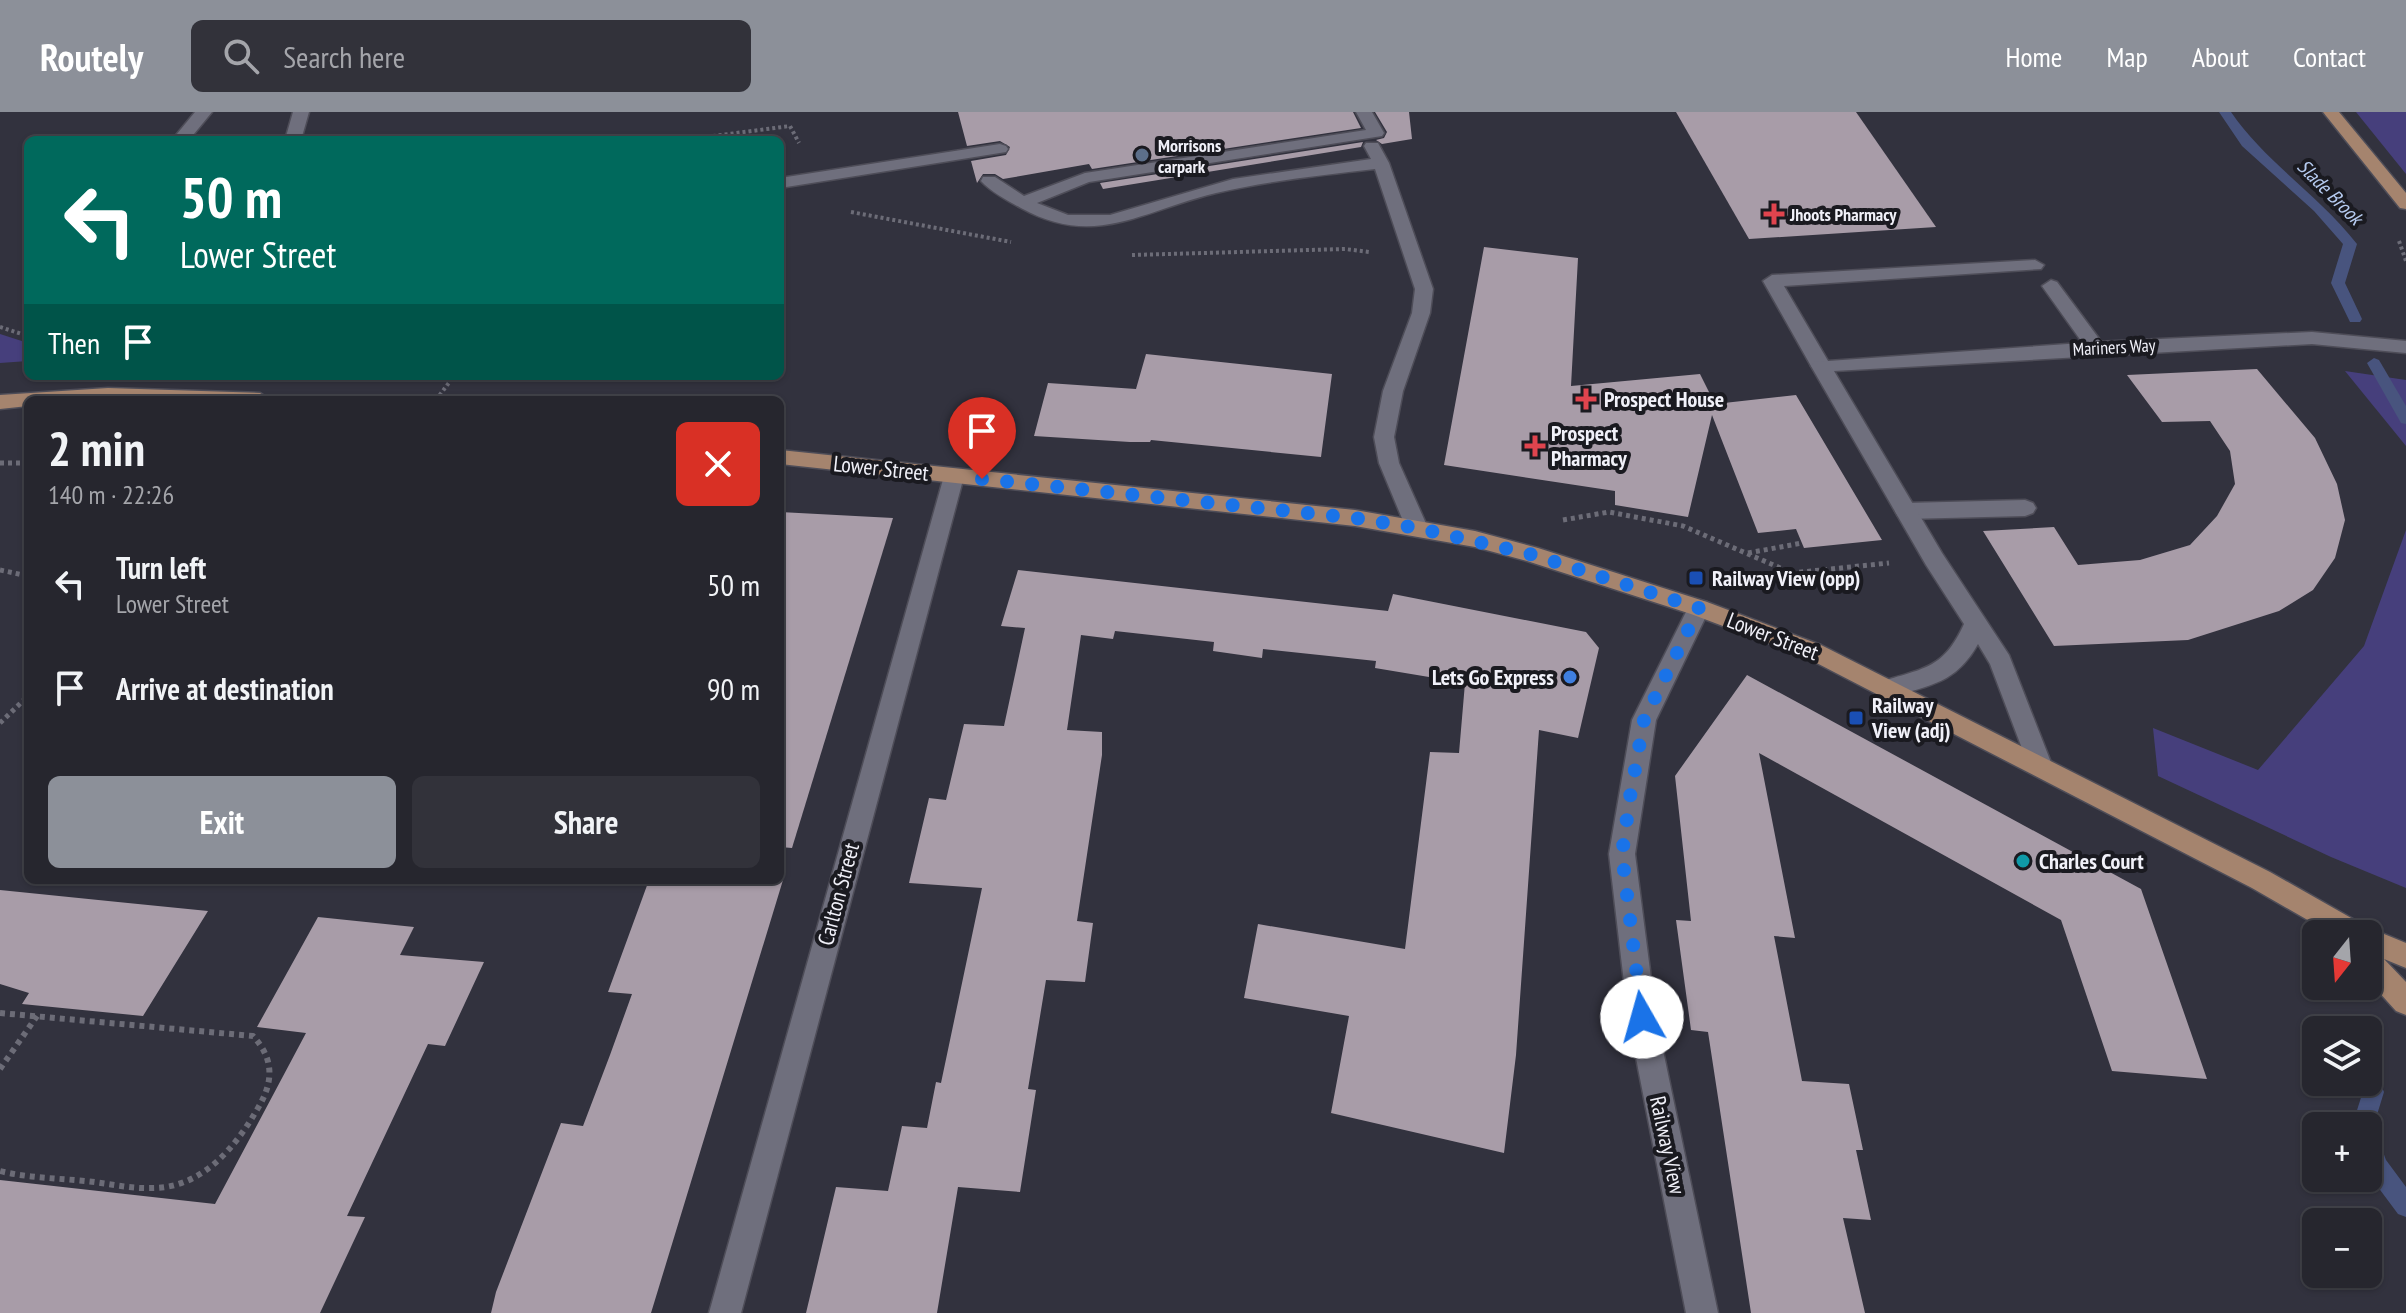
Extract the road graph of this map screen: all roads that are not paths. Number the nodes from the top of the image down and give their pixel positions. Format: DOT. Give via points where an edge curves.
graph roads {
  1 [pos="204,112"];
  2 [pos="301,112"];
  3 [pos="1364,112"];
  4 [pos="2331,112"];
  5 [pos="183,136"];
  6 [pos="294,136"];
  7 [pos="1000,149"];
  8 [pos="989,181"];
  9 [pos="784,182"];
  10 [pos="1023,202"];
  11 [pos="2406,204"];
  12 [pos="2035,265"];
  13 [pos="2051,286"];
  14 [pos="2406,347"];
  15 [pos="2096,348"];
  16 [pos="1821,366"];
  17 [pos="78,396"];
  18 [pos="202,396"];
  19 [pos="24,400"];
  20 [pos="2,401"];
  21 [pos="784,457"];
  22 [pos="954,476"];
  23 [pos="2025,508"];
  24 [pos="1906,511"];
  25 [pos="1417,528"];
  26 [pos="1699,608"];
  27 [pos="1976,623"];
  28 [pos="1891,688"];
  29 [pos="2040,765"];
  30 [pos="2325,920"];
  31 [pos="2382,945"];
  32 [pos="2406,956"];
  33 [pos="2382,976"];
  34 [pos="2406,1002"];
  35 [pos="725,1313"];
  36 [pos="1702,1313"];
  1 -- 5 [label="street"];
  2 -- 6 [label="street"];
  3 -- 10 [label="street" via="1376,133 1085,178"];
  4 -- 11 [label="main road"];
  7 -- 9 [label="street"];
  8 -- 10 [label="street"];
  10 -- 25 [label="street" via="1062,219 1099,223 1210,189 1377,154 1424,289 1384,437 1389,463"];
  12 -- 16 [label="street" via="1772,281"];
  13 -- 15 [label="street"];
  14 -- 15 [label="street, Mariners Way" via="2312,338"];
  15 -- 16 [label="street, Mariners Way"];
  16 -- 24 [label="street"];
  17 -- 18 [label="main road"];
  19 -- 20 [label="main road"];
  21 -- 22 [label="main road, Lower Street"];
  22 -- 25 [label="main road, Lower Street"];
  22 -- 35 [label="street, Carlton Street"];
  23 -- 24 [label="street"];
  24 -- 27 [label="street"];
  25 -- 26 [label="main road, Lower Street" via="1530,554"];
  26 -- 28 [label="main road, Lower Street" via="1813,651"];
  26 -- 36 [label="street, Railway View" via="1644,720 1622,854 1642,1017"];
  27 -- 28 [label="street" via="1962,656 1947,671"];
  27 -- 29 [label="street" via="2001,661"];
  28 -- 29 [label="main road, Lower Street"];
  29 -- 30 [label="main road, Lower Street" via="2261,880"];
  31 -- 32 [label="main road"];
  33 -- 34 [label="main road"];
}
